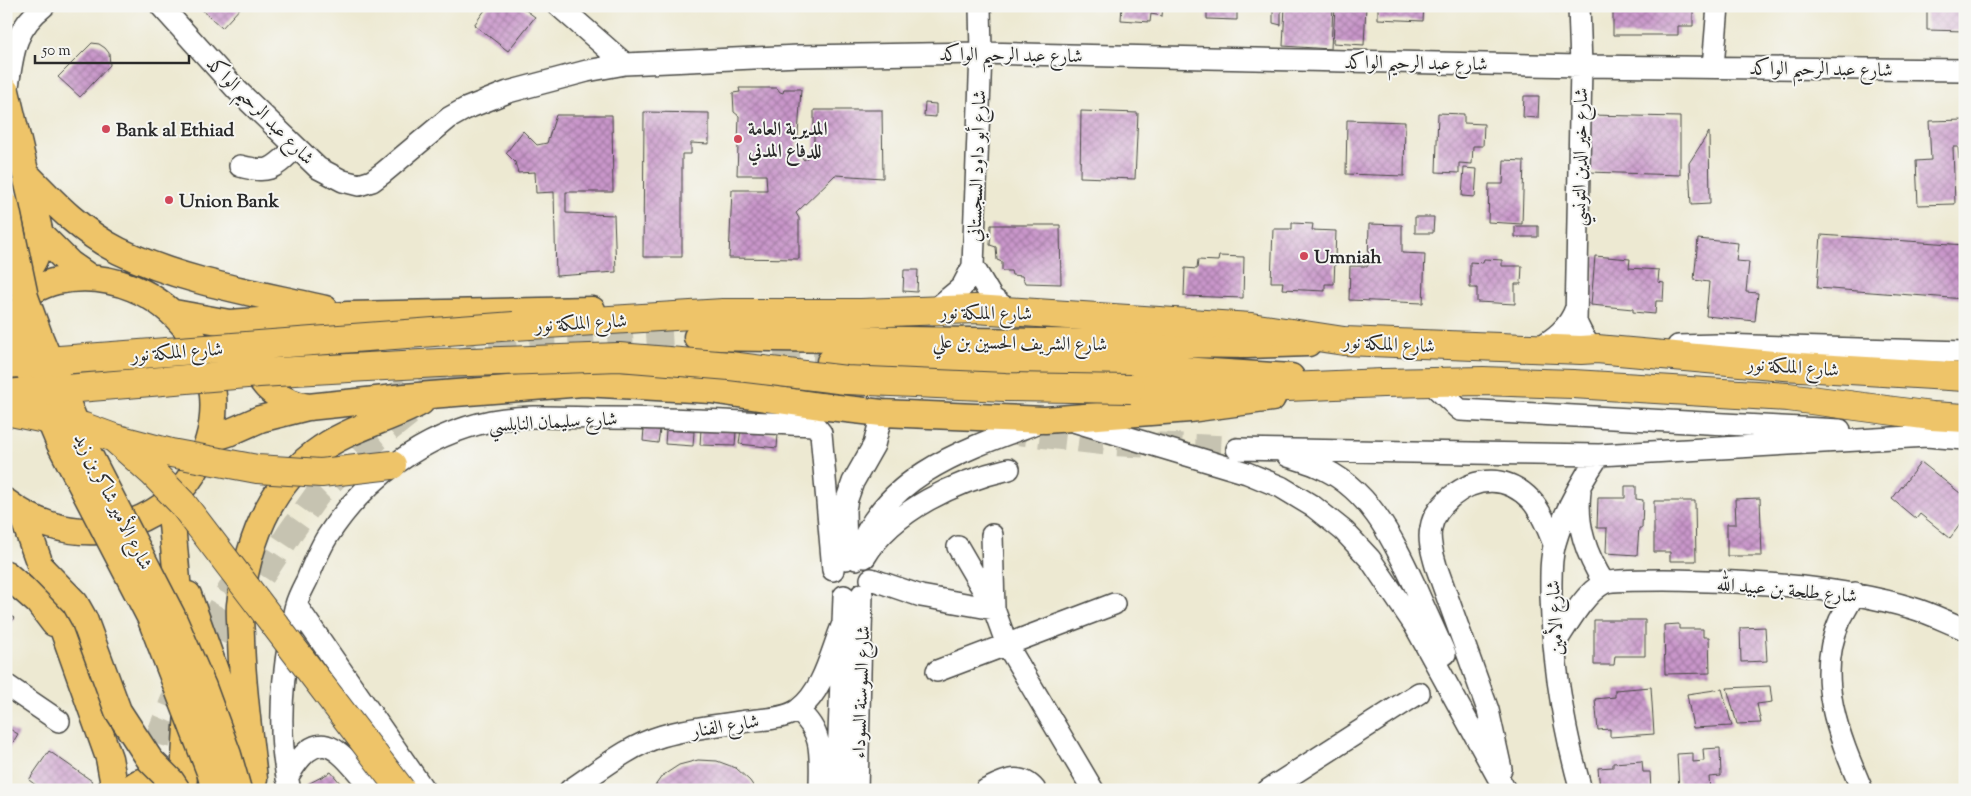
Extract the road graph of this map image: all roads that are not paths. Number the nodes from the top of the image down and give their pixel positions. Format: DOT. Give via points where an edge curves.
graph roads {
  1 [pos="44,6"];
  2 [pos="161,6"];
  3 [pos="559,6"];
  4 [pos="980,6"];
  5 [pos="1579,6"];
  6 [pos="1718,6"];
  7 [pos="980,53"];
  8 [pos="625,64"];
  9 [pos="1581,66"];
  10 [pos="1713,67"];
  11 [pos="1965,70"];
  12 [pos="7,92"];
  13 [pos="296,147"];
  14 [pos="240,166"];
  15 [pos="28,176"];
  16 [pos="6,206"];
  17 [pos="40,234"];
  18 [pos="973,266"];
  19 [pos="90,278"];
  20 [pos="6,280"];
  21 [pos="6,307"];
  22 [pos="1576,308"];
  23 [pos="933,311"];
  24 [pos="6,312"];
  25 [pos="1011,312"];
  26 [pos="174,313"];
  27 [pos="723,313"];
  28 [pos="348,315"];
  29 [pos="300,319"];
  30 [pos="697,337"];
  31 [pos="1344,341"];
  32 [pos="1537,349"];
  33 [pos="1597,350"];
  34 [pos="1965,352"];
  35 [pos="830,362"];
  36 [pos="6,364"];
  37 [pos="1965,377"];
  38 [pos="1430,382"];
  39 [pos="1388,383"];
  40 [pos="6,394"];
  41 [pos="436,394"];
  42 [pos="308,407"];
  43 [pos="6,411"];
  44 [pos="882,413"];
  45 [pos="1965,418"];
  46 [pos="1057,419"];
  47 [pos="1927,436"];
  48 [pos="114,438"];
  49 [pos="209,439"];
  50 [pos="1965,439"];
  51 [pos="1599,455"];
  52 [pos="392,465"];
  53 [pos="1009,469"];
  54 [pos="1581,483"];
  55 [pos="170,501"];
  56 [pos="14,508"];
  57 [pos="992,535"];
  58 [pos="1554,544"];
  59 [pos="958,547"];
  60 [pos="175,556"];
  61 [pos="40,567"];
  62 [pos="6,574"];
  63 [pos="853,574"];
  64 [pos="1604,583"];
  65 [pos="1855,593"];
  66 [pos="1114,604"];
  67 [pos="296,605"];
  68 [pos="994,609"];
  69 [pos="842,626"];
  70 [pos="1965,629"];
  71 [pos="68,642"];
  72 [pos="1007,645"];
  73 [pos="1554,645"];
  74 [pos="937,672"];
  75 [pos="6,685"];
  76 [pos="1419,693"];
  77 [pos="798,710"];
  78 [pos="59,721"];
  79 [pos="288,784"];
  80 [pos="250,786"];
  81 [pos="1505,788"];
  82 [pos="115,790"];
  83 [pos="129,790"];
  84 [pos="168,790"];
  85 [pos="177,790"];
  86 [pos="183,790"];
  87 [pos="215,790"];
  88 [pos="373,790"];
  89 [pos="401,790"];
  90 [pos="424,790"];
  91 [pos="570,790"];
  92 [pos="820,790"];
  93 [pos="837,790"];
  94 [pos="857,790"];
  95 [pos="986,790"];
  96 [pos="1035,790"];
  97 [pos="1093,790"];
  98 [pos="1268,790"];
  99 [pos="1581,790"];
  100 [pos="1862,790"];
  1 -- 12 [label="street" via="20,32"];
  2 -- 13 [label="street, شارع عبد الرحيم الواكد" via="236,89"];
  3 -- 8 [label="street"];
  4 -- 7 [label="street, شارع أبو داود السجستاني"];
  5 -- 9 [label="street, شارع خير الدين التونسي"];
  6 -- 10 [label="street"];
  7 -- 8 [label="street, شارع عبد الرحيم الواكد" via="799,56"];
  7 -- 9 [label="street, شارع عبد الرحيم الواكد"];
  7 -- 18 [label="street, شارع أبو داود السجستاني"];
  8 -- 13 [label="street, شارع عبد الرحيم الواكد" via="508,92 465,109 449,118 443,133 358,187 318,168"];
  9 -- 10 [label="street, شارع عبد الرحيم الواكد"];
  9 -- 22 [label="street, شارع خير الدين التونسي"];
  10 -- 11 [label="street, شارع عبد الرحيم الواكد"];
  12 -- 15 [label="main road"];
  13 -- 14 [label="street" via="270,170 258,171"];
  15 -- 17 [label="main road"];
  15 -- 28 [label="main road" via="74,221 118,250 218,285"];
  16 -- 80 [label="main road, شارع الأمير شاكر بن زيد, bridge" via="25,297 87,452 172,616 228,755"];
  17 -- 19 [label="main road" via="70,264"];
  17 -- 20 [label="main road" via="37,258 28,270"];
  18 -- 23 [label="street" via="962,287"];
  18 -- 25 [label="street" via="992,298"];
  19 -- 21 [label="main road" via="56,281 25,294"];
  19 -- 26 [label="main road" via="113,280 135,288"];
  22 -- 32 [label="street" via="1572,319 1557,337"];
  22 -- 33 [label="street, شارع خير الدين التونسي" via="1576,322 1587,343"];
  23 -- 25 [label="highway, شارع الملكة نور" via="975,309"];
  23 -- 27 [label="highway, شارع الملكة نور"];
  24 -- 87 [label="main road, شارع الأمير شاكر بن زيد, bridge" via="58,442 150,617"];
  25 -- 31 [label="highway, شارع الملكة نور" via="1251,327"];
  26 -- 29 [label="main road" via="229,324"];
  26 -- 49 [label="main road" via="204,358 212,384 213,412"];
  27 -- 28 [label="main road" via="564,309"];
  27 -- 36 [label="highway, شارع الملكة نور, bridge"];
  28 -- 29 [label="main road"];
  29 -- 42 [label="main road" via="283,324 271,334 257,359 258,371 276,396"];
  30 -- 31 [label="main road, شارع الشريف الحسين بن علي" via="1247,345"];
  31 -- 32 [label="highway, شارع الملكة نور"];
  32 -- 33 [label="highway, شارع الملكة نور"];
  33 -- 34 [label="street" via="1718,344"];
  33 -- 37 [label="highway, شارع الملكة نور"];
  35 -- 39 [label="main road, شارع الشريف الحسين بن علي" via="1166,369"];
  38 -- 39 [label="highway, شارع الملكة نور"];
  38 -- 45 [label="highway, شارع الملكة نور" via="1574,384 1788,398"];
  38 -- 47 [label="street" via="1460,410"];
  39 -- 40 [label="highway, شارع الملكة نور, bridge" via="1220,390 1005,387 846,380 618,357 259,373"];
  39 -- 46 [label="main road" via="1190,409"];
  41 -- 42 [label="main road"];
  41 -- 44 [label="main road" via="583,383 711,390"];
  41 -- 80 [label="main road" via="407,410 350,432 304,461 279,489 258,528 240,606"];
  42 -- 49 [label="main road" via="260,419"];
  43 -- 48 [label="highway, bridge" via="84,427"];
  44 -- 46 [label="main road"];
  44 -- 63 [label="street" via="874,446 853,482 845,510"];
  46 -- 63 [label="street" via="951,456 920,475 876,517 866,532"];
  46 -- 81 [label="street" via="1256,476 1314,507 1344,531 1370,559 1410,618"];
  47 -- 50 [label="street"];
  47 -- 51 [label="street"];
  48 -- 52 [label="highway, bridge" via="170,453 257,469 321,474"];
  48 -- 89 [label="highway, bridge" via="153,472 188,510"];
  49 -- 55 [label="main road" via="196,469"];
  51 -- 54 [label="street, شارع الأمين"];
  51 -- 81 [label="street" via="1237,449 1287,456 1318,466 1342,480 1385,525"];
  52 -- 63 [label="street, شارع سليمان النابلسي" via="421,447 450,435 501,420 651,418 812,425 821,433"];
  52 -- 67 [label="street, شارع سليمان النابلسي" via="350,506 327,537"];
  53 -- 63 [label="street" via="971,479 919,507 886,530"];
  54 -- 58 [label="street, شارع الأمين"];
  54 -- 64 [label="street" via="1580,525 1584,545"];
  55 -- 56 [label="main road" via="137,522 98,531 59,529"];
  55 -- 60 [label="main road"];
  56 -- 61 [label="main road"];
  57 -- 68 [label="street"];
  58 -- 73 [label="street, شارع الأمين" via="1551,569"];
  58 -- 81 [label="street" via="1530,500 1517,489 1491,480 1471,484 1453,496 1439,509 1430,531 1436,566 1488,710"];
  59 -- 68 [label="street"];
  60 -- 80 [label="main road"];
  60 -- 86 [label="main road" via="188,699"];
  61 -- 71 [label="main road"];
  61 -- 85 [label="main road, bridge" via="75,603 118,711 150,760"];
  62 -- 71 [label="main road" via="38,602"];
  63 -- 68 [label="street" via="921,596"];
  63 -- 69 [label="street, شارع السوسنة السوداء"];
  63 -- 94 [label="street, شارع السوسنة السوداء"];
  64 -- 65 [label="street, شارع طلحة بن عبيد الله" via="1696,580"];
  64 -- 73 [label="street" via="1575,612"];
  65 -- 70 [label="street, شارع طلحة بن عبيد الله" via="1914,608"];
  65 -- 100 [label="street" via="1840,622 1831,651 1829,695 1842,744"];
  66 -- 72 [label="street"];
  67 -- 79 [label="street, شارع سليمان النابلسي" via="283,674 282,729"];
  67 -- 90 [label="street"];
  68 -- 72 [label="street"];
  69 -- 77 [label="street" via="820,682"];
  69 -- 93 [label="street, شارع السوسنة السوداء"];
  71 -- 82 [label="main road" via="109,758"];
  72 -- 74 [label="street"];
  72 -- 97 [label="street"];
  73 -- 99 [label="street, شارع الأمين" via="1559,689"];
  75 -- 78 [label="street"];
  76 -- 98 [label="street"];
  77 -- 91 [label="street, شارع الفنار" via="660,737 625,753"];
  77 -- 92 [label="street" via="808,718 820,743"];
  79 -- 88 [label="street" via="301,756 308,749 324,744 344,757"];
  83 -- 84 [label="main road" via="147,779 159,782"];
  95 -- 96 [label="street" via="1012,778 1024,781"];
}
